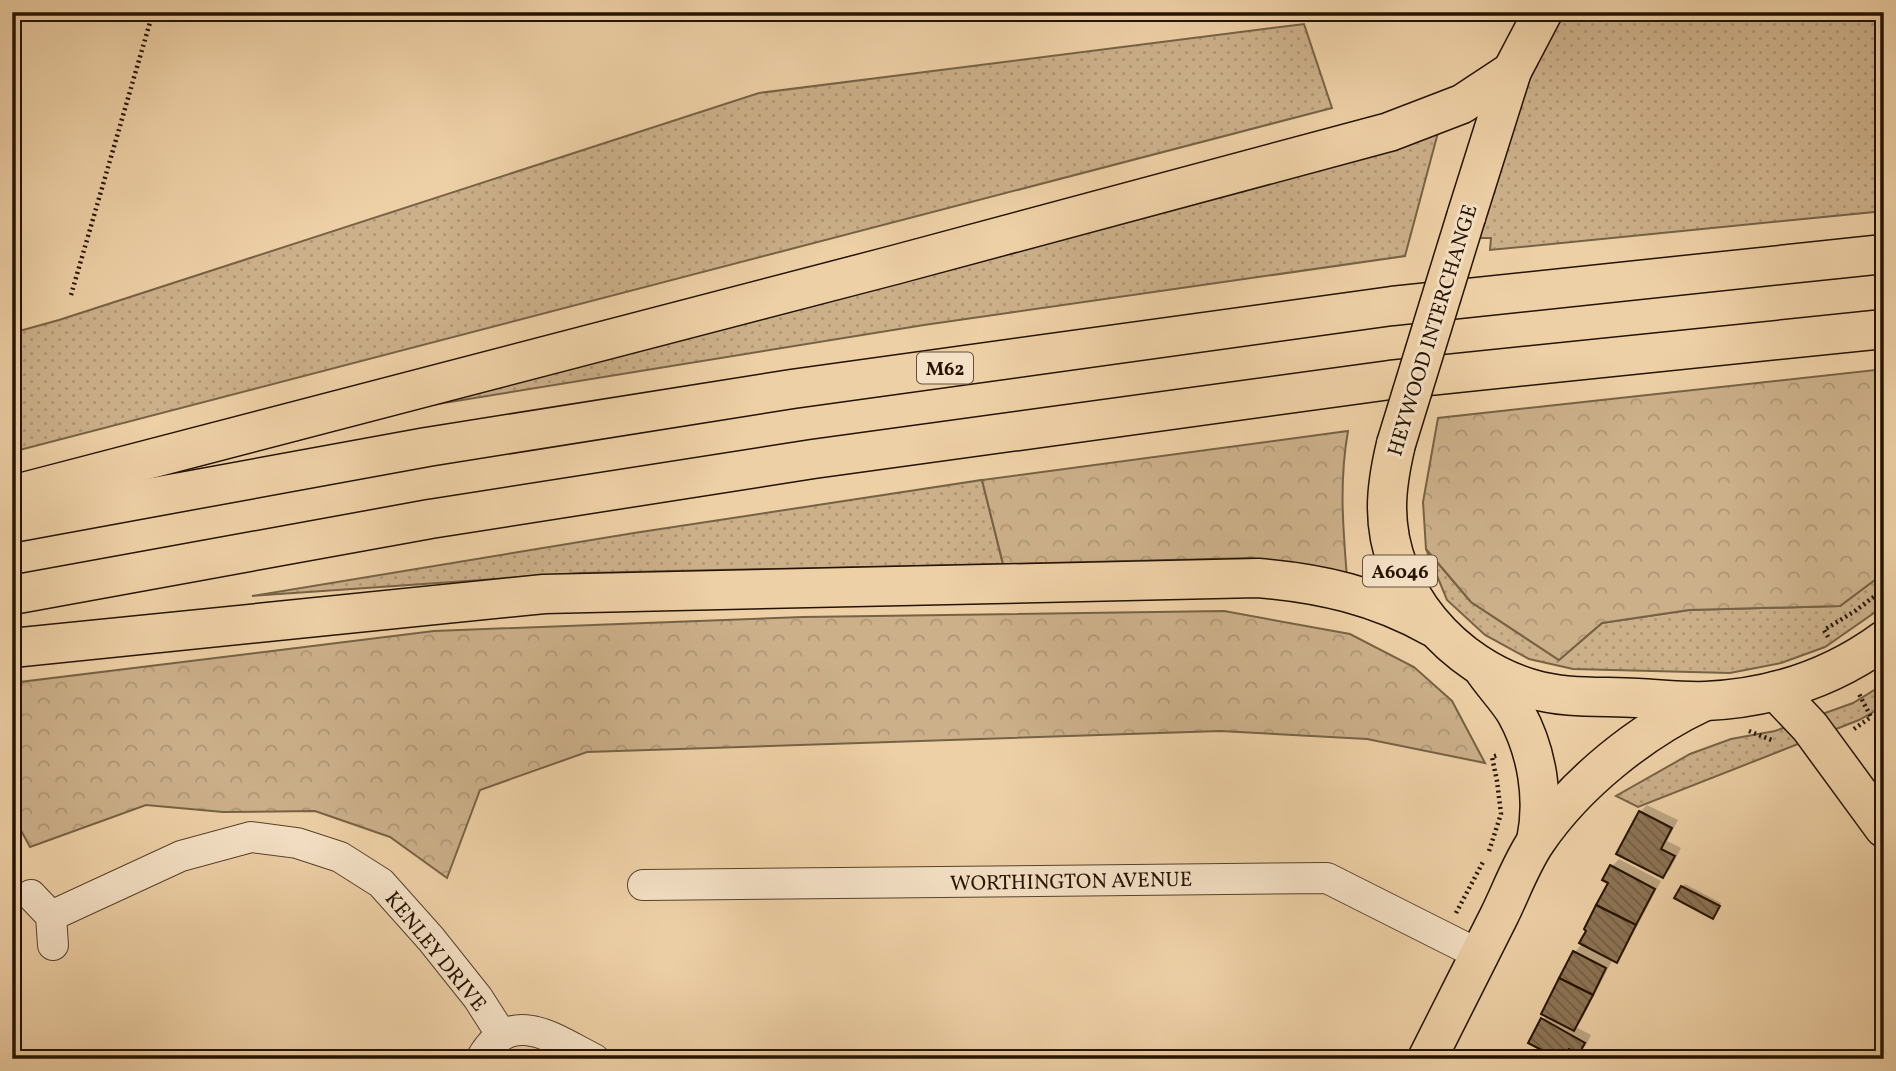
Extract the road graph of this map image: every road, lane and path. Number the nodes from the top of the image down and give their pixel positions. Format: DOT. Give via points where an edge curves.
graph roads {
  1 [pos="153,12"];
  2 [pos="1543,12"];
  3 [pos="1512,71"];
  4 [pos="1884,254"];
  5 [pos="71,295"];
  6 [pos="1884,329"];
  7 [pos="12,495"];
  8 [pos="12,523"];
  9 [pos="1884,589"];
  10 [pos="12,595"];
  11 [pos="1432,626"];
  12 [pos="1824,630"];
  13 [pos="1884,640"];
  14 [pos="12,648"];
  15 [pos="1482,669"];
  16 [pos="1776,691"];
  17 [pos="1705,701"];
  18 [pos="1747,730"];
  19 [pos="1780,743"];
  20 [pos="1492,757"];
  21 [pos="1884,828"];
  22 [pos="1536,841"];
  23 [pos="643,885"];
  24 [pos="45,919"];
  25 [pos="1443,937"];
  26 [pos="1479,956"];
  27 [pos="501,1034"];
  28 [pos="481,1059"];
  29 [pos="594,1059"];
  30 [pos="1427,1059"];
  1 -- 5 [label="path"];
  2 -- 3 [label="main road, HEYWOOD INTERCHANGE / A6046"];
  3 -- 7 [label="main road" via="1462,104 1389,132"];
  3 -- 11 [label="main road, HEYWOOD INTERCHANGE / A6046, bridge" via="1395,444 1389,478 1391,542 1413,598"];
  4 -- 8 [label="main road, M62" via="1392,306 792,389 427,447"];
  6 -- 10 [label="main road" via="1390,380 813,459 430,519"];
  9 -- 12 [label="path"];
  11 -- 14 [label="main road" via="1371,598 1333,588 1244,578 544,594"];
  11 -- 15 [label="main road, HEYWOOD INTERCHANGE / A6046"];
  13 -- 16 [label="main road, HEYWOOD INTERCHANGE / A6046" via="1830,673"];
  15 -- 17 [label="main road, HEYWOOD INTERCHANGE / A6046" via="1559,695"];
  15 -- 22 [label="main road, A6046" via="1515,713 1528,742 1540,800"];
  16 -- 17 [label="main road, HEYWOOD INTERCHANGE / A6046"];
  16 -- 21 [label="main road" via="1810,727"];
  17 -- 22 [label="main road, A6046" via="1667,720 1610,761"];
  18 -- 19 [label="path"];
  20 -- 25 [label="path" via="1501,814 1488,853"];
  22 -- 26 [label="main road, A6046"];
  23 -- 25 [label="street, WORTHINGTON AVENUE" via="1327,878"];
  24 -- 27 [label="street, KENLEY DRIVE" via="181,856 251,838 298,843 340,857 381,883 478,998"];
  25 -- 26 [label="street, WORTHINGTON AVENUE"];
  26 -- 30 [label="main road, A6046"];
  27 -- 28 [label="street"];
  27 -- 29 [label="street" via="535,1031"];
}
